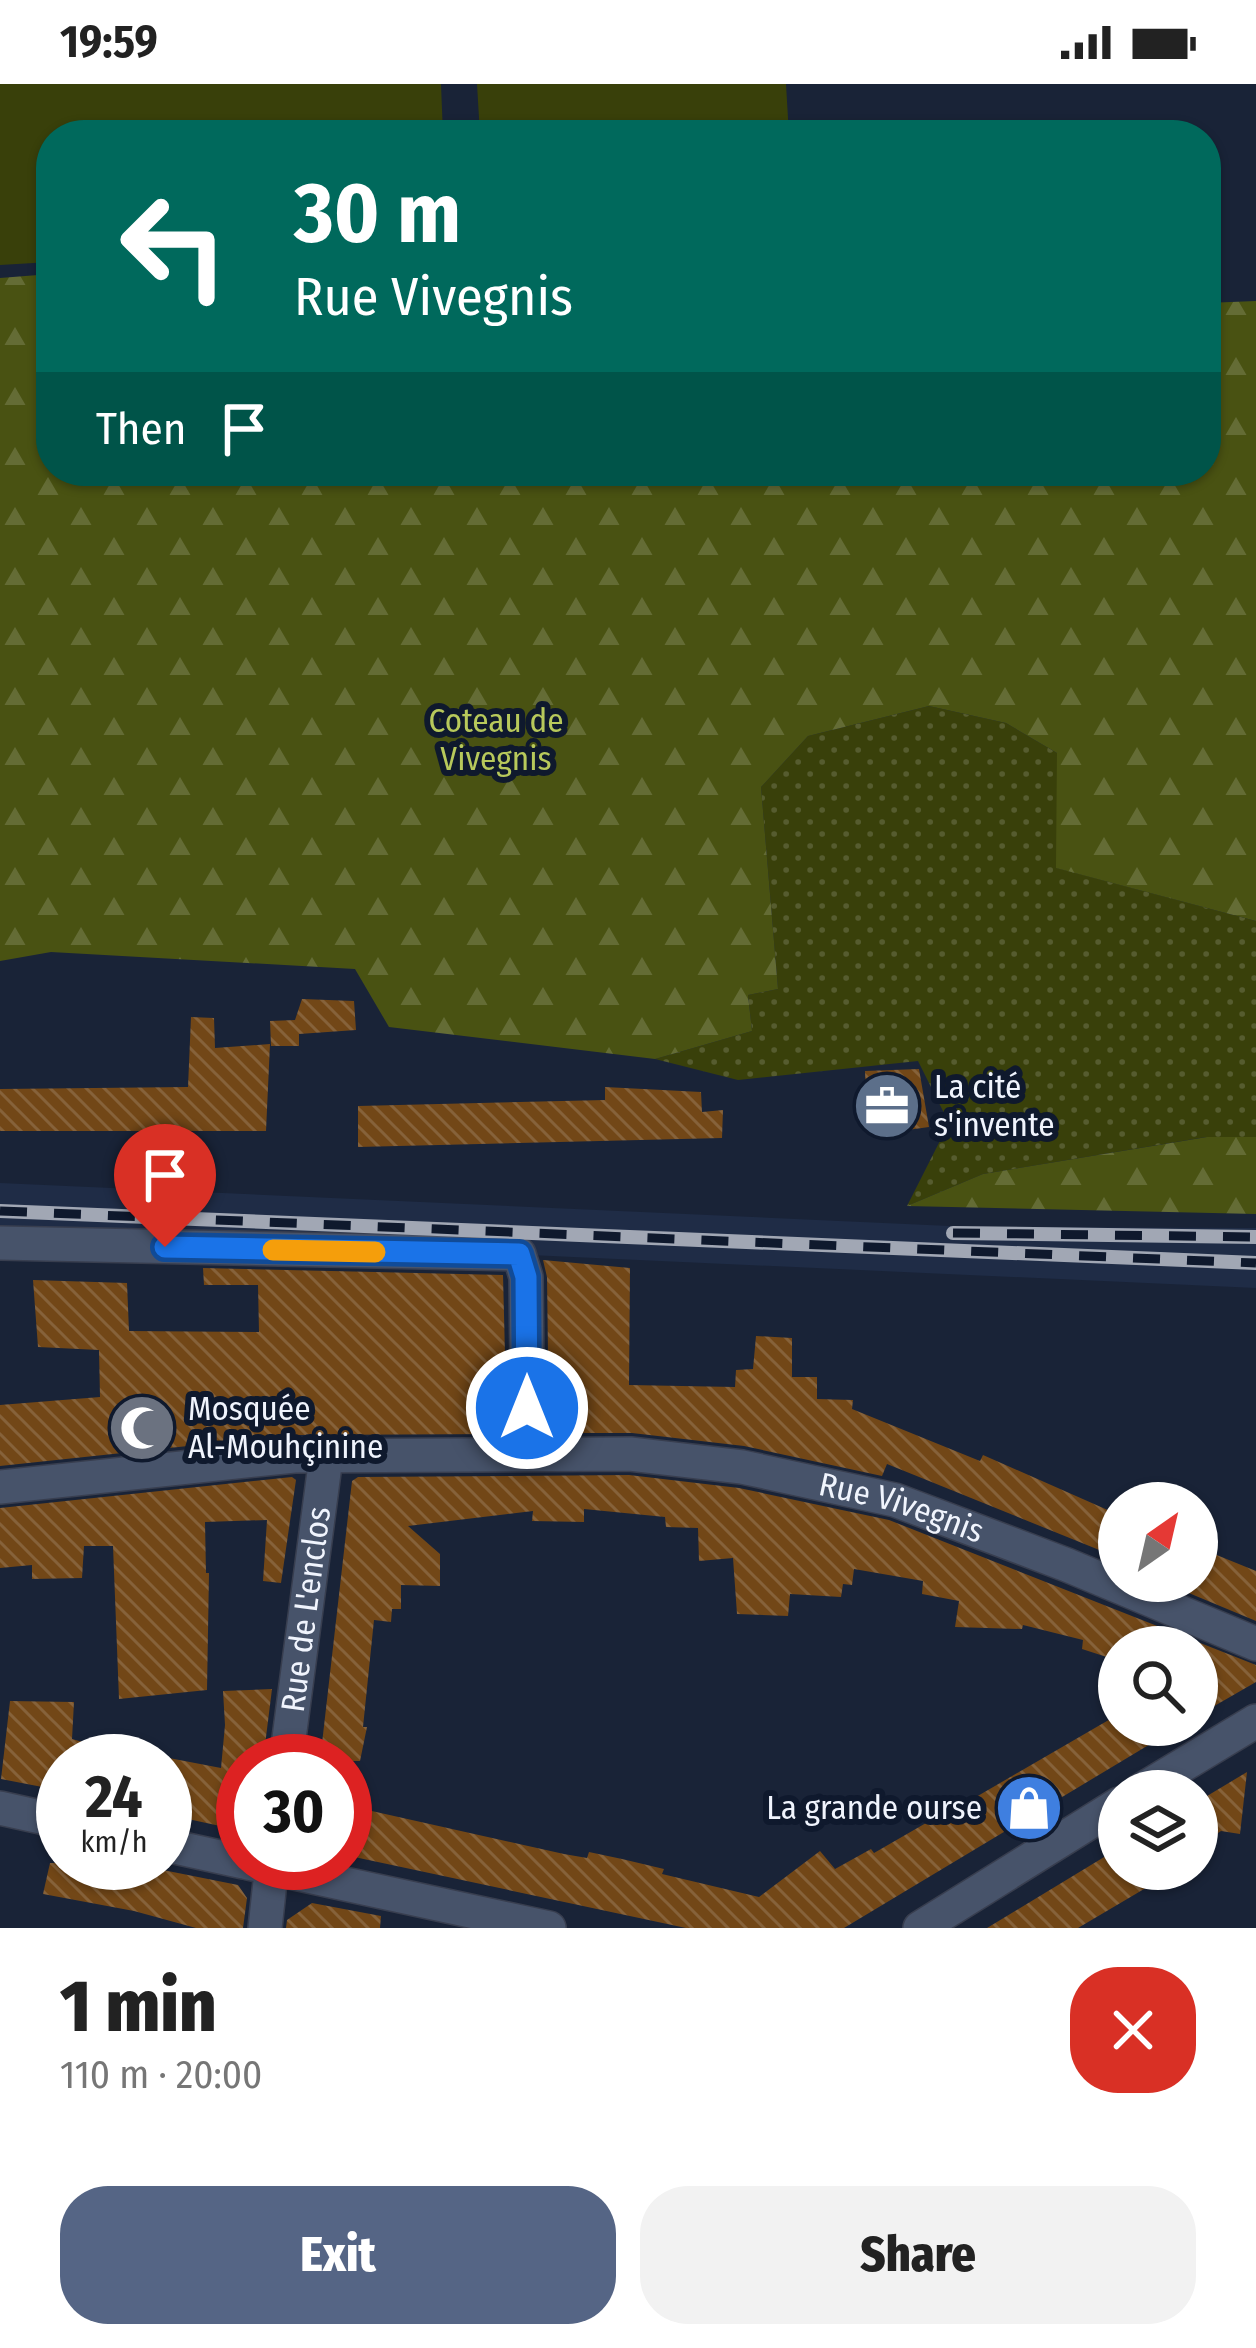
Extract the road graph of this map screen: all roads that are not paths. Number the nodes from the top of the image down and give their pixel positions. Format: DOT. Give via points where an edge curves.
graph roads {
  1 [pos="0,1243"];
  2 [pos="528,1453"];
  3 [pos="326,1456"];
  4 [pos="0,1486"];
  5 [pos="1256,1644"];
  6 [pos="1256,1721"];
  7 [pos="290,1734"];
  8 [pos="1175,1770"];
  9 [pos="0,1808"];
  10 [pos="36,1816"];
  11 [pos="1098,1817"];
  12 [pos="372,1889"];
  13 [pos="261,1890"];
  14 [pos="265,1928"];
  15 [pos="549,1928"];
  16 [pos="920,1928"];
  1 -- 2 [label="street" via="519,1254"];
  2 -- 3 [label="street, Rue Vivegnis"];
  2 -- 5 [label="street, Rue Vivegnis" via="722,1464 896,1500"];
  3 -- 4 [label="street, Rue Vivegnis"];
  3 -- 7 [label="street, Rue de L'enclos"];
  6 -- 8 [label="street"];
  9 -- 10 [label="street"];
  11 -- 16 [label="street"];
  12 -- 15 [label="street"];
  13 -- 14 [label="street"];
}
